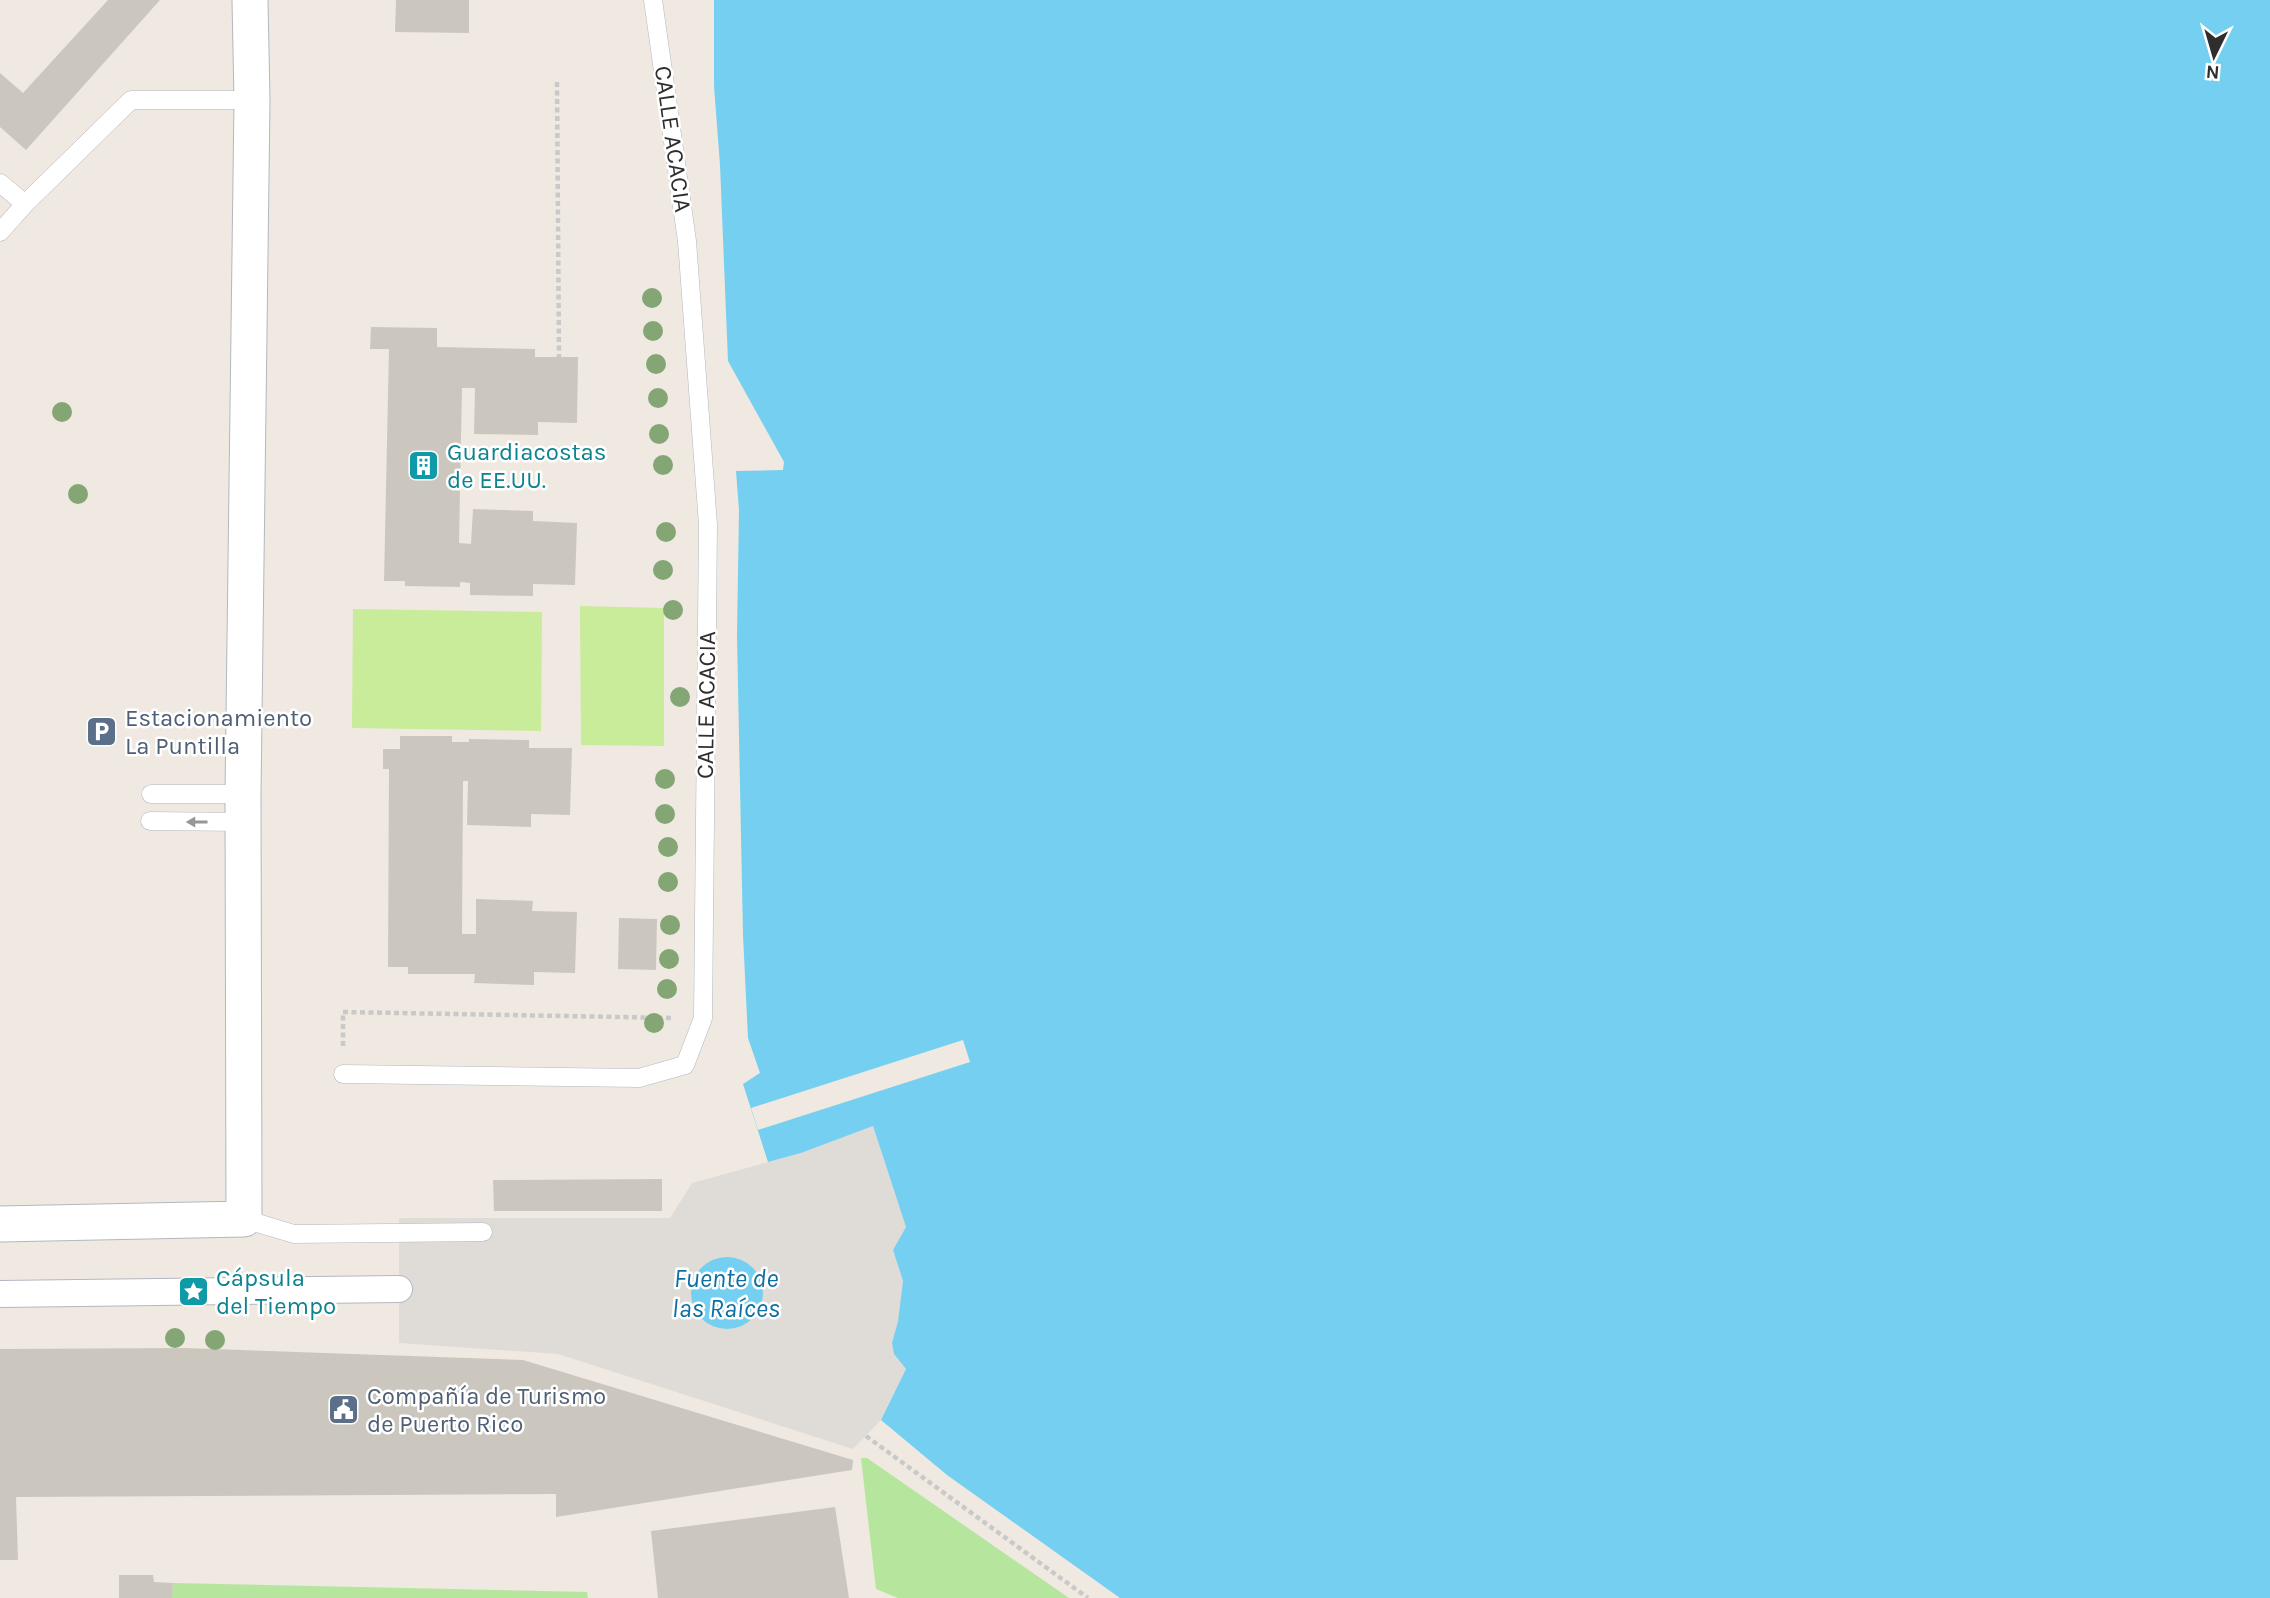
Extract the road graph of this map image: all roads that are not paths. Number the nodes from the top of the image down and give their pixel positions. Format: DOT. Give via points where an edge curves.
graph roads {
  1 [pos="250,0"];
  2 [pos="653,0"];
  3 [pos="252,100"];
  4 [pos="0,183"];
  5 [pos="25,204"];
  6 [pos="0,232"];
  7 [pos="151,794"];
  8 [pos="243,808"];
  9 [pos="150,821"];
  10 [pos="343,1074"];
  11 [pos="244,1219"];
  12 [pos="0,1224"];
  13 [pos="483,1232"];
  14 [pos="399,1289"];
  15 [pos="0,1294"];
  1 -- 3 [label="street"];
  2 -- 10 [label="lane, CALLE ACACIA" via="687,241 708,525 703,1018 685,1065 639,1078"];
  3 -- 5 [label="lane" via="131,100"];
  3 -- 8 [label="street"];
  4 -- 5 [label="lane"];
  5 -- 6 [label="lane"];
  7 -- 8 [label="lane"];
  8 -- 9 [label="lane, one-way"];
  8 -- 11 [label="street"];
  11 -- 12 [label="street"];
  11 -- 13 [label="lane" via="294,1234"];
  14 -- 15 [label="street"];
}
